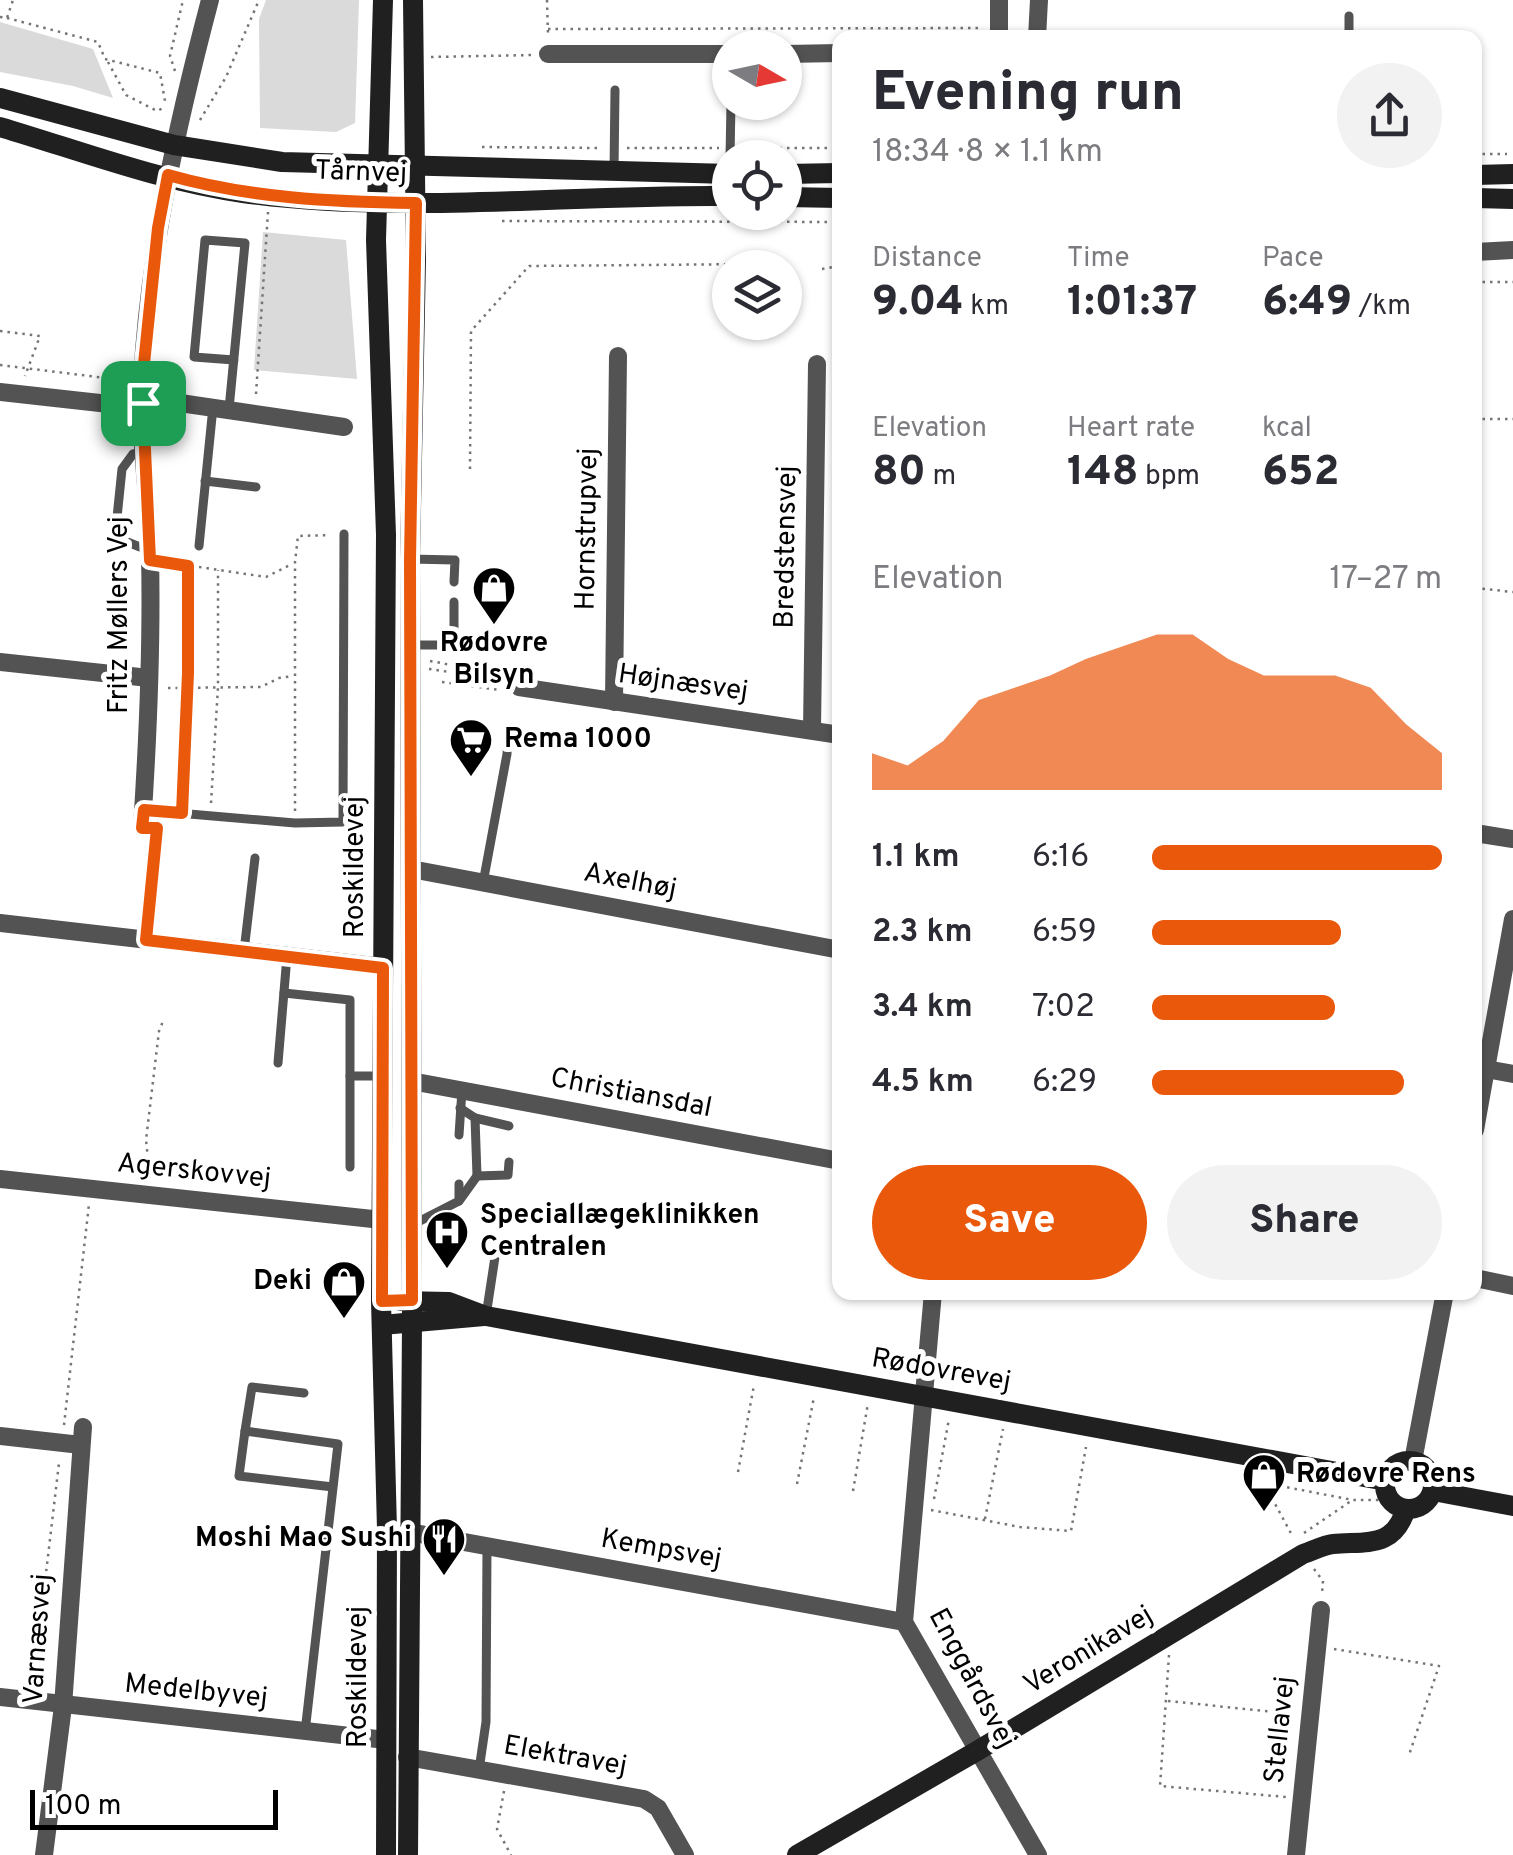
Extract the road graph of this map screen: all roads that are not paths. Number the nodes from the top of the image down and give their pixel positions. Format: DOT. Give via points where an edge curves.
graph roads {
  1 [pos="210,0"];
  2 [pos="383,0"];
  3 [pos="413,0"];
  4 [pos="1000,0"];
  5 [pos="1039,0"];
  6 [pos="1349,16"];
  7 [pos="999,30"];
  8 [pos="1037,30"];
  9 [pos="1349,30"];
  10 [pos="548,54"];
  11 [pos="712,54"];
  12 [pos="802,54"];
  13 [pos="832,54"];
  14 [pos="616,90"];
  15 [pos="0,98"];
  16 [pos="0,127"];
  17 [pos="174,145"];
  18 [pos="380,167"];
  19 [pos="416,167"];
  20 [pos="614,172"];
  21 [pos="832,173"];
  22 [pos="712,174"];
  23 [pos="802,174"];
  24 [pos="1513,174"];
  25 [pos="168,175"];
  26 [pos="1482,175"];
  27 [pos="712,196"];
  28 [pos="802,197"];
  29 [pos="832,198"];
  30 [pos="1482,198"];
  31 [pos="1513,199"];
  32 [pos="378,202"];
  33 [pos="416,203"];
  34 [pos="1513,250"];
  35 [pos="1482,252"];
  36 [pos="618,356"];
  37 [pos="234,360"];
  38 [pos="816,364"];
  39 [pos="0,392"];
  40 [pos="143,403"];
  41 [pos="221,408"];
  42 [pos="344,427"];
  43 [pos="144,452"];
  44 [pos="205,481"];
  45 [pos="256,487"];
  46 [pos="344,534"];
  47 [pos="199,546"];
  48 [pos="150,553"];
  49 [pos="410,560"];
  50 [pos="454,582"];
  51 [pos="454,602"];
  52 [pos="410,651"];
  53 [pos="0,662"];
  54 [pos="188,673"];
  55 [pos="149,687"];
  56 [pos="518,687"];
  57 [pos="187,702"];
  58 [pos="614,702"];
  59 [pos="508,730"];
  60 [pos="812,730"];
  61 [pos="832,734"];
  62 [pos="182,813"];
  63 [pos="143,819"];
  64 [pos="1482,834"];
  65 [pos="1513,839"];
  66 [pos="255,858"];
  67 [pos="411,869"];
  68 [pos="483,883"];
  69 [pos="1513,919"];
  70 [pos="0,923"];
  71 [pos="832,948"];
  72 [pos="244,952"];
  73 [pos="287,956"];
  74 [pos="383,968"];
  75 [pos="284,992"];
  76 [pos="278,1062"];
  77 [pos="1482,1063"];
  78 [pos="1482,1068"];
  79 [pos="1513,1074"];
  80 [pos="350,1076"];
  81 [pos="384,1076"];
  82 [pos="411,1081"];
  83 [pos="460,1099"];
  84 [pos="476,1118"];
  85 [pos="510,1126"];
  86 [pos="459,1134"];
  87 [pos="832,1160"];
  88 [pos="509,1162"];
  89 [pos="350,1166"];
  90 [pos="478,1176"];
  91 [pos="0,1178"];
  92 [pos="459,1184"];
  93 [pos="459,1201"];
  94 [pos="382,1220"];
  95 [pos="412,1225"];
  96 [pos="495,1257"];
  97 [pos="1482,1279"];
  98 [pos="1513,1286"];
  99 [pos="412,1300"];
  100 [pos="931,1300"];
  101 [pos="1443,1300"];
  102 [pos="382,1301"];
  103 [pos="486,1316"];
  104 [pos="412,1323"];
  105 [pos="382,1325"];
  106 [pos="304,1393"];
  107 [pos="924,1396"];
  108 [pos="245,1432"];
  109 [pos="0,1436"];
  110 [pos="1414,1461"];
  111 [pos="334,1487"];
  112 [pos="1432,1490"];
  113 [pos="1394,1496"];
  114 [pos="1513,1506"];
  115 [pos="409,1532"];
  116 [pos="486,1546"];
  117 [pos="1321,1610"];
  118 [pos="904,1622"];
  119 [pos="0,1697"];
  120 [pos="62,1706"];
  121 [pos="305,1732"];
  122 [pos="386,1740"];
  123 [pos="977,1752"];
  124 [pos="407,1757"];
  125 [pos="479,1770"];
  126 [pos="44,1855"];
  127 [pos="386,1855"];
  128 [pos="408,1855"];
  129 [pos="685,1855"];
  130 [pos="797,1855"];
  131 [pos="1038,1855"];
  132 [pos="1296,1855"];
  1 -- 17 [label="street, Fritz Møllers Vej" via="175,102"];
  2 -- 18 [label="street, Roskildevej"];
  3 -- 19 [label="street, Roskildevej"];
  4 -- 7 [label="street"];
  5 -- 8 [label="street"];
  6 -- 9 [label="lane"];
  10 -- 11 [label="street"];
  12 -- 13 [label="street"];
  14 -- 20 [label="lane"];
  15 -- 17 [label="street, Tårnvej"];
  16 -- 25 [label="street, Tårnvej"];
  17 -- 18 [label="street, Tårnvej" via="282,162"];
  17 -- 25 [label="street, Fritz Møllers Vej"];
  18 -- 19 [label="street, Tårnvej"];
  18 -- 32 [label="street, Roskildevej"];
  19 -- 20 [label="street, Tårnvej"];
  19 -- 33 [label="street, Roskildevej"];
  20 -- 22 [label="street, Tårnvej"];
  21 -- 23 [label="street"];
  24 -- 26 [label="street"];
  25 -- 32 [label="street, Tårnvej" via="269,196"];
  25 -- 40 [label="street, Fritz Møllers Vej"];
  27 -- 33 [label="street, Tårnvej"];
  28 -- 29 [label="street"];
  30 -- 31 [label="street"];
  32 -- 33 [label="street, Tårnvej"];
  32 -- 74 [label="street, Roskildevej" via="386,534"];
  33 -- 49 [label="street, Roskildevej"];
  34 -- 35 [label="street"];
  36 -- 58 [label="street, Hornstrupvej"];
  37 -- 37 [label="lane" via="245,243 206,240 194,356"];
  37 -- 41 [label="lane"];
  38 -- 60 [label="street, Bredstensvej"];
  39 -- 40 [label="street"];
  40 -- 41 [label="street"];
  40 -- 43 [label="street, Fritz Møllers Vej"];
  41 -- 42 [label="street"];
  41 -- 44 [label="lane"];
  43 -- 48 [label="street, Fritz Møllers Vej"];
  43 -- 48 [label="lane" via="132,454 122,469 115,538"];
  44 -- 45 [label="lane"];
  44 -- 47 [label="lane"];
  46 -- 62 [label="lane" via="342,822"];
  48 -- 54 [label="lane" via="188,566"];
  48 -- 55 [label="street, Fritz Møllers Vej"];
  49 -- 50 [label="lane" via="454,560"];
  49 -- 52 [label="street, Roskildevej"];
  51 -- 52 [label="lane" via="454,644"];
  52 -- 67 [label="street, Roskildevej"];
  53 -- 55 [label="street"];
  55 -- 63 [label="street, Fritz Møllers Vej"];
  56 -- 58 [label="street, Højnæsvej"];
  57 -- 62 [label="lane"];
  58 -- 60 [label="street, Højnæsvej"];
  59 -- 68 [label="lane"];
  60 -- 61 [label="street, Højnæsvej"];
  62 -- 63 [label="lane"];
  64 -- 65 [label="street"];
  66 -- 72 [label="lane"];
  67 -- 68 [label="street, Axelhøj"];
  67 -- 82 [label="street, Roskildevej"];
  68 -- 71 [label="street, Axelhøj"];
  69 -- 77 [label="street"];
  70 -- 72 [label="street"];
  72 -- 73 [label="street"];
  73 -- 74 [label="street"];
  73 -- 75 [label="lane"];
  74 -- 81 [label="street, Roskildevej"];
  75 -- 76 [label="lane"];
  75 -- 80 [label="lane" via="350,1000"];
  78 -- 79 [label="street"];
  80 -- 81 [label="lane"];
  80 -- 89 [label="lane"];
  81 -- 94 [label="street, Roskildevej"];
  82 -- 83 [label="street, Christiansdal"];
  82 -- 95 [label="street, Roskildevej"];
  83 -- 84 [label="lane"];
  83 -- 86 [label="lane"];
  83 -- 87 [label="street, Christiansdal"];
  84 -- 85 [label="lane"];
  84 -- 90 [label="lane"];
  88 -- 90 [label="lane" via="508,1174"];
  90 -- 93 [label="lane"];
  91 -- 94 [label="street, Agerskovvej"];
  92 -- 93 [label="lane"];
  93 -- 95 [label="lane"];
  94 -- 102 [label="street, Roskildevej"];
  95 -- 99 [label="street, Roskildevej"];
  96 -- 103 [label="lane"];
  97 -- 98 [label="street"];
  99 -- 102 [label="street, Rødovrevej"];
  99 -- 103 [label="street, Rødovrevej" via="449,1302"];
  99 -- 104 [label="street, Roskildevej"];
  100 -- 107 [label="street, Enggårdsvej"];
  101 -- 110 [label="street"];
  102 -- 105 [label="street, Roskildevej"];
  103 -- 104 [label="street, Rødovrevej"];
  103 -- 107 [label="street, Rødovrevej"];
  104 -- 105 [label="street, Rødovrevej"];
  104 -- 115 [label="street, Roskildevej"];
  105 -- 122 [label="street, Roskildevej"];
  106 -- 108 [label="lane" via="252,1387"];
  107 -- 113 [label="street, Rødovrevej" via="1249,1456"];
  107 -- 118 [label="street, Enggårdsvej"];
  108 -- 111 [label="lane" via="338,1444"];
  108 -- 111 [label="lane" via="239,1476"];
  109 -- 120 [label="street, Varnæsvej" via="82,1436"];
  110 -- 112 [label="street" via="1429,1471"];
  110 -- 113 [label="street" via="1396,1465"];
  111 -- 121 [label="lane"];
  112 -- 113 [label="street" via="1422,1506"];
  112 -- 114 [label="street"];
  113 -- 123 [label="street, Veronikavej" via="1401,1524 1389,1535 1302,1554"];
  115 -- 116 [label="street, Kempsvej"];
  115 -- 124 [label="street, Roskildevej"];
  116 -- 118 [label="street, Kempsvej"];
  116 -- 125 [label="lane" via="486,1722"];
  117 -- 132 [label="street, Stellavej"];
  118 -- 123 [label="street, Enggårdsvej"];
  119 -- 120 [label="street, Medelbyvej"];
  120 -- 121 [label="street, Medelbyvej"];
  120 -- 126 [label="street, Varnæsvej"];
  121 -- 122 [label="street, Medelbyvej"];
  122 -- 127 [label="street, Roskildevej"];
  123 -- 130 [label="street, Veronikavej"];
  123 -- 131 [label="street, Enggårdsvej"];
  124 -- 125 [label="street, Elektravej"];
  124 -- 128 [label="street, Roskildevej"];
  125 -- 129 [label="street, Elektravej" via="644,1798 658,1808"];
}
